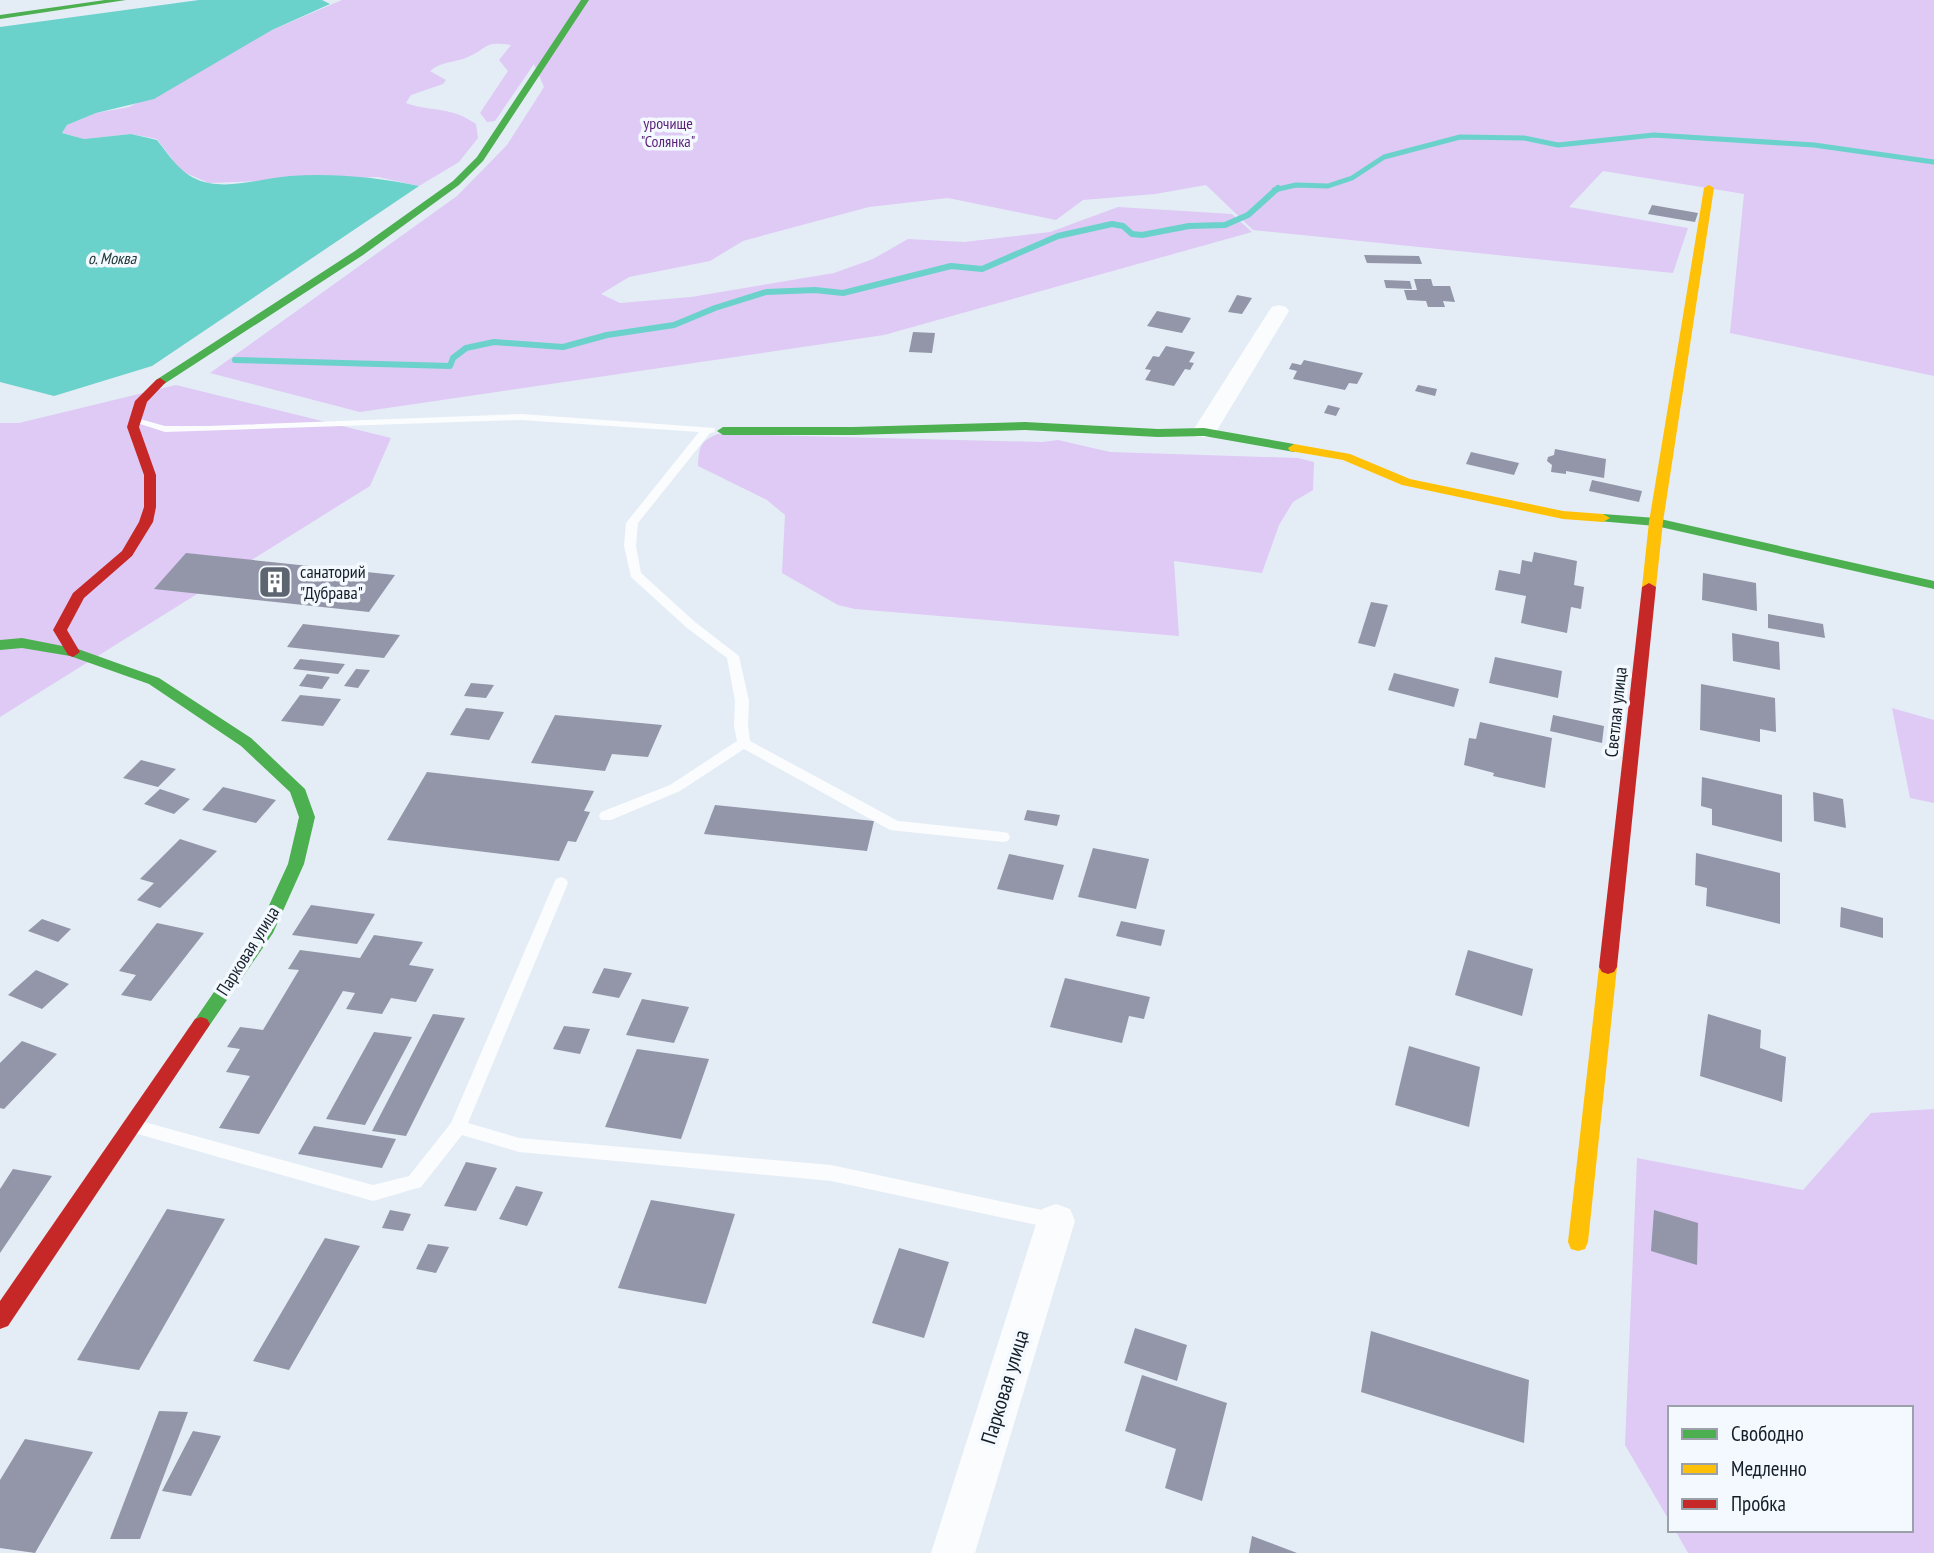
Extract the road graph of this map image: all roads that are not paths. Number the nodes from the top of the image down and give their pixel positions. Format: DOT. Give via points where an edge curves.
graph roads {
  1 [pos="122,0"];
  2 [pos="585,0"];
  3 [pos="0,17"];
  4 [pos="1709,188"];
  5 [pos="1279,311"];
  6 [pos="136,421"];
  7 [pos="715,430"];
  8 [pos="1204,432"];
  9 [pos="1656,522"];
  10 [pos="1934,585"];
  11 [pos="0,645"];
  12 [pos="72,652"];
  13 [pos="744,743"];
  14 [pos="606,816"];
  15 [pos="1003,837"];
  16 [pos="561,883"];
  17 [pos="132,1125"];
  18 [pos="458,1127"];
  19 [pos="1056,1221"];
  20 [pos="1577,1242"];
  21 [pos="0,1320"];
  22 [pos="953,1553"];
  1 -- 3 [label="street"];
  2 -- 6 [label="street" via="480,159 456,183 359,253 161,381 141,401"];
  4 -- 9 [label="street, Светлая улица"];
  5 -- 8 [label="street"];
  6 -- 7 [label="lane" via="165,429 208,429 521,417"];
  6 -- 12 [label="street" via="133,427 152,481 151,512 127,552 77,596 60,630"];
  7 -- 8 [label="street" via="1025,426"];
  7 -- 13 [label="lane" via="632,523 630,546 635,574 733,656"];
  8 -- 9 [label="street" via="1346,457 1406,482 1563,515"];
  9 -- 10 [label="street"];
  9 -- 20 [label="street, Светлая улица"];
  11 -- 12 [label="street, Парковая улица" via="22,643"];
  12 -- 17 [label="street, Парковая улица" via="154,681 246,742 297,789 307,817 296,864 267,928"];
  13 -- 14 [label="lane" via="674,788"];
  13 -- 15 [label="lane" via="895,826"];
  16 -- 18 [label="lane"];
  17 -- 18 [label="lane" via="373,1193 415,1182"];
  17 -- 21 [label="street, Парковая улица"];
  18 -- 19 [label="lane" via="519,1145 831,1173"];
  19 -- 22 [label="street, Парковая улица"];
}
